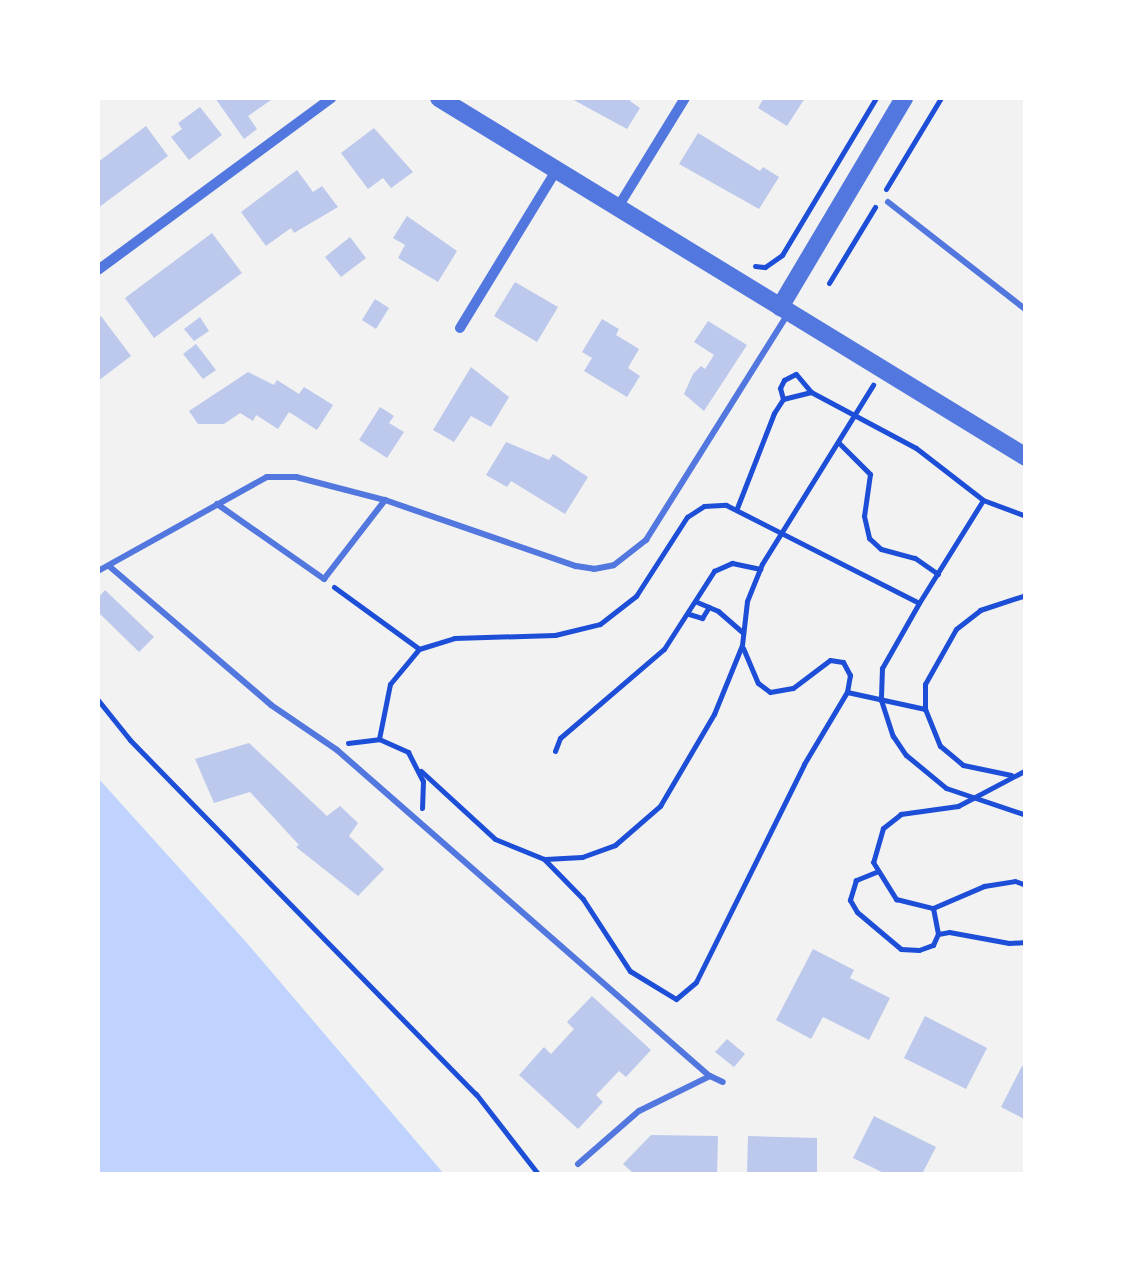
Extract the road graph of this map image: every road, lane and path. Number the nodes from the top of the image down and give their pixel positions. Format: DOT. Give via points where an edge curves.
graph roads {
  1 [pos="331,98"];
  2 [pos="439,98"];
  3 [pos="685,98"];
  4 [pos="876,98"];
  5 [pos="904,98"];
  6 [pos="557,170"];
  7 [pos="888,202"];
  8 [pos="618,207"];
  9 [pos="747,265"];
  10 [pos="98,270"];
  11 [pos="785,310"];
  12 [pos="1026,310"];
  13 [pos="460,328"];
  14 [pos="882,369"];
  15 [pos="811,392"];
  16 [pos="783,399"];
  17 [pos="854,419"];
  18 [pos="838,444"];
  19 [pos="1026,457"];
  20 [pos="385,500"];
  21 [pos="983,500"];
  22 [pos="217,504"];
  23 [pos="737,508"];
  24 [pos="1026,516"];
  25 [pos="782,532"];
  26 [pos="109,566"];
  27 [pos="761,567"];
  28 [pos="98,571"];
  29 [pos="938,574"];
  30 [pos="324,579"];
  31 [pos="1026,595"];
  32 [pos="697,602"];
  33 [pos="919,604"];
  34 [pos="709,606"];
  35 [pos="690,614"];
  36 [pos="742,632"];
  37 [pos="742,646"];
  38 [pos="419,648"];
  39 [pos="847,692"];
  40 [pos="98,700"];
  41 [pos="881,700"];
  42 [pos="924,709"];
  43 [pos="380,738"];
  44 [pos="338,750"];
  45 [pos="556,751"];
  46 [pos="1026,770"];
  47 [pos="420,771"];
  48 [pos="1012,775"];
  49 [pos="974,800"];
  50 [pos="1026,815"];
  51 [pos="416,818"];
  52 [pos="544,859"];
  53 [pos="876,872"];
  54 [pos="1026,885"];
  55 [pos="933,908"];
  56 [pos="938,934"];
  57 [pos="1026,942"];
  58 [pos="710,1076"];
  59 [pos="723,1082"];
  60 [pos="578,1164"];
  61 [pos="538,1174"];
  1 -- 10 [label="street"];
  2 -- 6 [label="street"];
  3 -- 8 [label="street"];
  4 -- 9 [label="path" via="782,255 765,267"];
  5 -- 11 [label="street"];
  6 -- 8 [label="street"];
  6 -- 13 [label="street"];
  7 -- 12 [label="lane"];
  8 -- 11 [label="street"];
  11 -- 14 [label="street"];
  11 -- 20 [label="lane" via="646,540 614,565 576,566"];
  14 -- 17 [label="path"];
  14 -- 19 [label="street"];
  15 -- 16 [label="path"];
  15 -- 16 [label="path" via="796,374 784,380"];
  15 -- 17 [label="path"];
  16 -- 23 [label="path"];
  17 -- 18 [label="path"];
  17 -- 21 [label="path" via="916,448"];
  18 -- 25 [label="path"];
  18 -- 29 [label="path" via="870,474 864,516 874,544"];
  20 -- 22 [label="lane" via="282,477"];
  20 -- 30 [label="lane"];
  21 -- 24 [label="path"];
  21 -- 29 [label="path"];
  22 -- 26 [label="lane"];
  22 -- 30 [label="lane"];
  23 -- 25 [label="path"];
  23 -- 38 [label="path" via="704,506 687,517 636,596 600,624 555,635 454,638"];
  25 -- 27 [label="path"];
  25 -- 33 [label="path"];
  26 -- 28 [label="lane"];
  26 -- 44 [label="lane" via="271,705"];
  27 -- 32 [label="path" via="718,568"];
  27 -- 36 [label="path"];
  29 -- 33 [label="path"];
  30 -- 38 [label="path"];
  31 -- 42 [label="path" via="998,602 956,628 928,673"];
  32 -- 34 [label="path"];
  32 -- 35 [label="path"];
  33 -- 41 [label="path" via="882,668"];
  34 -- 35 [label="path" via="702,618"];
  34 -- 36 [label="path"];
  35 -- 45 [label="path" via="655,659 560,738"];
  36 -- 37 [label="path"];
  37 -- 39 [label="path" via="758,683 770,692 793,688 830,660 843,662 850,674"];
  37 -- 52 [label="path" via="714,714 645,822 597,853"];
  38 -- 43 [label="path" via="390,684"];
  39 -- 41 [label="path"];
  39 -- 52 [label="path" via="686,995 676,999 630,970 583,898"];
  40 -- 61 [label="path" via="476,1094"];
  41 -- 42 [label="path"];
  41 -- 49 [label="path" via="906,755 946,788"];
  42 -- 48 [label="path" via="940,746 962,766"];
  43 -- 44 [label="path"];
  43 -- 47 [label="path" via="408,752"];
  44 -- 51 [label="lane"];
  46 -- 48 [label="path"];
  47 -- 51 [label="path" via="424,792"];
  47 -- 52 [label="path" via="495,839"];
  48 -- 49 [label="path"];
  49 -- 50 [label="path"];
  49 -- 53 [label="path" via="901,814 876,844"];
  51 -- 58 [label="lane"];
  53 -- 55 [label="path" via="896,899"];
  53 -- 56 [label="path" via="850,889 857,912 901,949 920,950"];
  54 -- 55 [label="path" via="984,886"];
  55 -- 56 [label="path"];
  56 -- 57 [label="path"];
  58 -- 59 [label="lane"];
  58 -- 60 [label="lane" via="638,1111"];
}
